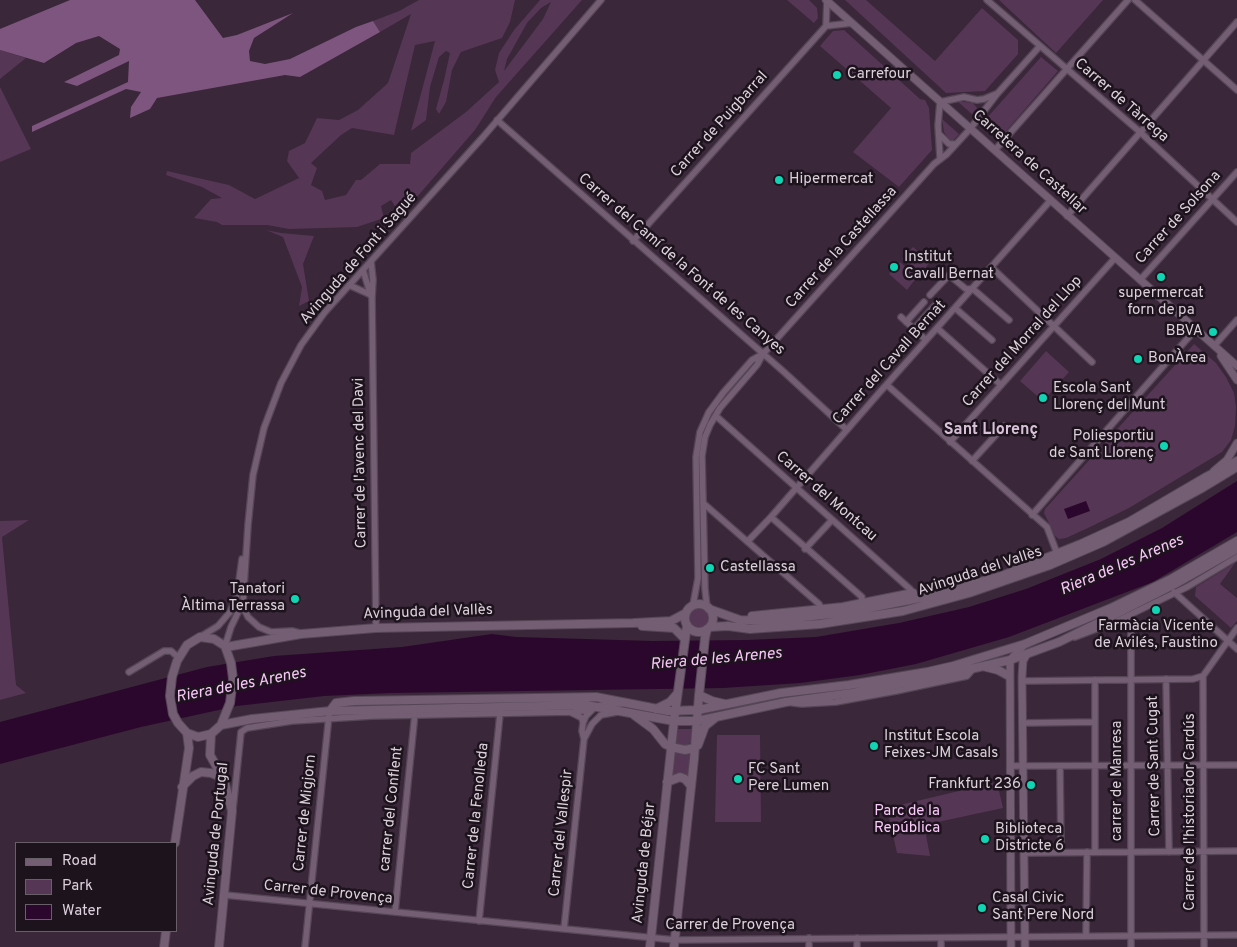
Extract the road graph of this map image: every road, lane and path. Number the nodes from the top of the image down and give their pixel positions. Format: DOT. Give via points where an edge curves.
graph roads {
  1 [pos="601,0"];
  2 [pos="827,0"];
  3 [pos="988,0"];
  4 [pos="1128,0"];
  5 [pos="1135,0"];
  6 [pos="1237,22"];
  7 [pos="852,23"];
  8 [pos="826,26"];
  9 [pos="1040,46"];
  10 [pos="1204,60"];
  11 [pos="1066,69"];
  12 [pos="1237,90"];
  13 [pos="997,94"];
  14 [pos="977,100"];
  15 [pos="940,102"];
  16 [pos="980,114"];
  17 [pos="497,120"];
  18 [pos="970,129"];
  19 [pos="1140,132"];
  20 [pos="939,134"];
  21 [pos="954,144"];
  22 [pos="995,150"];
  23 [pos="940,158"];
  24 [pos="1237,172"];
  25 [pos="1212,200"];
  26 [pos="1050,201"];
  27 [pos="1068,216"];
  28 [pos="1237,222"];
  29 [pos="633,241"];
  30 [pos="1115,258"];
  31 [pos="371,261"];
  32 [pos="991,267"];
  33 [pos="363,270"];
  34 [pos="1140,280"];
  35 [pos="349,285"];
  36 [pos="973,289"];
  37 [pos="930,295"];
  38 [pos="370,296"];
  39 [pos="924,302"];
  40 [pos="938,302"];
  41 [pos="955,308"];
  42 [pos="1009,320"];
  43 [pos="1237,320"];
  44 [pos="1055,326"];
  45 [pos="937,328"];
  46 [pos="914,329"];
  47 [pos="1195,330"];
  48 [pos="926,340"];
  49 [pos="992,340"];
  50 [pos="1214,346"];
  51 [pos="763,354"];
  52 [pos="1092,362"];
  53 [pos="1237,366"];
  54 [pos="1237,380"];
  55 [pos="887,385"];
  56 [pos="1001,385"];
  57 [pos="716,416"];
  58 [pos="1004,426"];
  59 [pos="847,430"];
  60 [pos="950,442"];
  61 [pos="1237,443"];
  62 [pos="972,461"];
  63 [pos="1237,461"];
  64 [pos="1237,467"];
  65 [pos="1206,477"];
  66 [pos="796,488"];
  67 [pos="703,502"];
  68 [pos="1032,515"];
  69 [pos="771,517"];
  70 [pos="832,520"];
  71 [pos="248,525"];
  72 [pos="1237,540"];
  73 [pos="748,541"];
  74 [pos="805,548"];
  75 [pos="1237,549"];
  76 [pos="1237,557"];
  77 [pos="1059,558"];
  78 [pos="1169,588"];
  79 [pos="916,596"];
  80 [pos="243,602"];
  81 [pos="861,604"];
  82 [pos="693,606"];
  83 [pos="708,608"];
  84 [pos="822,610"];
  85 [pos="686,613"];
  86 [pos="1131,614"];
  87 [pos="740,620"];
  88 [pos="633,623"];
  89 [pos="687,624"];
  90 [pos="376,628"];
  91 [pos="674,628"];
  92 [pos="709,628"];
  93 [pos="1237,628"];
  94 [pos="302,634"];
  95 [pos="200,637"];
  96 [pos="684,639"];
  97 [pos="1227,640"];
  98 [pos="1058,642"];
  99 [pos="1026,644"];
  100 [pos="226,648"];
  101 [pos="1237,649"];
  102 [pos="1026,654"];
  103 [pos="179,658"];
  104 [pos="1010,660"];
  105 [pos="984,667"];
  106 [pos="129,672"];
  107 [pos="1009,676"];
  108 [pos="1203,676"];
  109 [pos="1166,679"];
  110 [pos="1095,680"];
  111 [pos="1131,680"];
  112 [pos="1023,681"];
  113 [pos="678,692"];
  114 [pos="699,695"];
  115 [pos="370,700"];
  116 [pos="455,700"];
  117 [pos="630,704"];
  118 [pos="729,704"];
  119 [pos="593,709"];
  120 [pos="656,709"];
  121 [pos="698,710"];
  122 [pos="415,711"];
  123 [pos="621,711"];
  124 [pos="676,711"];
  125 [pos="570,712"];
  126 [pos="630,713"];
  127 [pos="329,714"];
  128 [pos="500,714"];
  129 [pos="719,716"];
  130 [pos="674,720"];
  131 [pos="697,721"];
  132 [pos="1095,722"];
  133 [pos="583,723"];
  134 [pos="1024,723"];
  135 [pos="221,724"];
  136 [pos="187,734"];
  137 [pos="211,734"];
  138 [pos="584,738"];
  139 [pos="699,741"];
  140 [pos="668,745"];
  141 [pos="694,748"];
  142 [pos="694,759"];
  143 [pos="1095,765"];
  144 [pos="1131,765"];
  145 [pos="1167,765"];
  146 [pos="1203,765"];
  147 [pos="1237,765"];
  148 [pos="1010,766"];
  149 [pos="1024,766"];
  150 [pos="1060,766"];
  151 [pos="221,776"];
  152 [pos="667,782"];
  153 [pos="692,786"];
  154 [pos="182,788"];
  155 [pos="232,811"];
  156 [pos="175,842"];
  157 [pos="1204,851"];
  158 [pos="1237,851"];
  159 [pos="1025,852"];
  160 [pos="1061,852"];
  161 [pos="1086,852"];
  162 [pos="1095,852"];
  163 [pos="1131,852"];
  164 [pos="1169,852"];
  165 [pos="225,895"];
  166 [pos="310,904"];
  167 [pos="394,912"];
  168 [pos="479,920"];
  169 [pos="564,929"];
  170 [pos="166,932"];
  171 [pos="1086,935"];
  172 [pos="1131,935"];
  173 [pos="1204,935"];
  174 [pos="1237,935"];
  175 [pos="1011,936"];
  176 [pos="1025,936"];
  177 [pos="651,938"];
  178 [pos="764,938"];
  179 [pos="809,938"];
  180 [pos="857,938"];
  181 [pos="941,938"];
  182 [pos="675,943"];
  183 [pos="164,947"];
  184 [pos="219,947"];
  185 [pos="305,947"];
  186 [pos="650,947"];
  187 [pos="764,947"];
  188 [pos="809,947"];
  189 [pos="857,947"];
  190 [pos="941,947"];
  191 [pos="1011,947"];
  192 [pos="1025,947"];
  193 [pos="1131,947"];
  194 [pos="1204,947"];
  1 -- 17 [label="street, Avinguda de Font i Sagué"];
  2 -- 7 [label="street, Carretera de Castellar"];
  2 -- 8 [label="street"];
  3 -- 9 [label="street, Carrer de Tàrrega"];
  4 -- 11 [label="street"];
  5 -- 10 [label="street"];
  6 -- 10 [label="street"];
  7 -- 8 [label="street"];
  7 -- 15 [label="street, Carretera de Castellar"];
  8 -- 29 [label="street, Carrer de Puigbarral"];
  9 -- 11 [label="street, Carrer de Tàrrega"];
  9 -- 13 [label="street, Carrer de la Castellassa"];
  10 -- 12 [label="street"];
  10 -- 19 [label="street"];
  11 -- 19 [label="street, Carrer de Tàrrega"];
  11 -- 22 [label="street"];
  13 -- 14 [label="street"];
  13 -- 16 [label="street, Carrer de la Castellassa"];
  14 -- 15 [label="street" via="964,97"];
  14 -- 16 [label="street"];
  15 -- 18 [label="street, Carretera de Castellar"];
  15 -- 20 [label="street"];
  16 -- 18 [label="street, Carrer de la Castellassa"];
  17 -- 29 [label="street, Carrer del Camí de la Font de les Canyes"];
  17 -- 31 [label="street, Avinguda de Font i Sagué"];
  18 -- 21 [label="street, Carrer de la Castellassa"];
  18 -- 22 [label="street, Carretera de Castellar"];
  19 -- 25 [label="street, Carrer de Tàrrega"];
  19 -- 27 [label="street"];
  20 -- 21 [label="street" via="949,144"];
  20 -- 23 [label="street"];
  21 -- 23 [label="street, Carrer de la Castellassa"];
  22 -- 26 [label="street, Carretera de Castellar"];
  23 -- 51 [label="street, Carrer de la Castellassa"];
  24 -- 25 [label="street, Carrer de Solsona"];
  25 -- 28 [label="street, Carrer de Tàrrega"];
  25 -- 34 [label="street, Carrer de Solsona"];
  26 -- 27 [label="street, Carretera de Castellar"];
  26 -- 32 [label="street, Carrer del Cavall Bernat"];
  27 -- 30 [label="street, Carretera de Castellar"];
  29 -- 51 [label="street, Carrer del Camí de la Font de les Canyes"];
  30 -- 34 [label="street, Carretera de Castellar"];
  30 -- 44 [label="street, Carrer del Morral del Llop"];
  31 -- 33 [label="street, Avinguda de Font i Sagué"];
  31 -- 38 [label="street, Carrer de l'avenc del Davi" via="373,280"];
  32 -- 36 [label="street, Carrer del Cavall Bernat"];
  32 -- 44 [label="street"];
  33 -- 35 [label="street, Avinguda de Font i Sagué"];
  33 -- 38 [label="street, Carrer de l'avenc del Davi"];
  34 -- 47 [label="street, Carretera de Castellar"];
  35 -- 38 [label="street"];
  35 -- 71 [label="street, Avinguda de Font i Sagué" via="301,345 277,392 257,456"];
  36 -- 37 [label="street" via="966,289 949,275"];
  36 -- 41 [label="street, Carrer del Cavall Bernat"];
  36 -- 42 [label="street"];
  38 -- 90 [label="street, Carrer de l'avenc del Davi"];
  39 -- 46 [label="street" via="904,320"];
  40 -- 46 [label="street"];
  41 -- 45 [label="street, Carrer del Cavall Bernat"];
  41 -- 49 [label="street"];
  43 -- 50 [label="street"];
  44 -- 52 [label="street"];
  44 -- 56 [label="street, Carrer del Morral del Llop"];
  45 -- 48 [label="street, Carrer del Cavall Bernat"];
  45 -- 56 [label="street"];
  46 -- 48 [label="street"];
  47 -- 50 [label="street, Carretera de Castellar"];
  47 -- 68 [label="street"];
  48 -- 55 [label="street, Carrer del Cavall Bernat"];
  50 -- 53 [label="street, Carretera de Castellar"];
  50 -- 54 [label="street, Carretera de Castellar"];
  51 -- 57 [label="street, Carrer de la Castellassa"];
  51 -- 59 [label="street, Carrer del Camí de la Font de les Canyes"];
  51 -- 82 [label="street, Carrer de la Castellassa" via="752,360 719,398 700,432 696,457 698,578"];
  55 -- 59 [label="street, Carrer del Cavall Bernat"];
  55 -- 60 [label="street"];
  56 -- 60 [label="street, Carrer del Morral del Llop"];
  57 -- 66 [label="street, Carrer del Montcau"];
  57 -- 67 [label="street, Carrer de la Castellassa" via="703,446"];
  58 -- 62 [label="street"];
  59 -- 66 [label="street, Carrer del Cavall Bernat"];
  60 -- 62 [label="street"];
  61 -- 65 [label="street" via="1227,460"];
  62 -- 68 [label="street" via="993,476"];
  63 -- 65 [label="main road, Avinguda del Vallès"];
  64 -- 77 [label="main road, Avinguda del Vallès" via="1133,526"];
  65 -- 77 [label="main road, Avinguda del Vallès"];
  66 -- 69 [label="street, Carrer del Cavall Bernat"];
  66 -- 70 [label="street, Carrer del Montcau"];
  67 -- 73 [label="street"];
  67 -- 83 [label="street, Carrer de la Castellassa"];
  68 -- 77 [label="street" via="1047,527"];
  69 -- 73 [label="street, Carrer del Cavall Bernat"];
  69 -- 74 [label="street"];
  70 -- 74 [label="street"];
  70 -- 79 [label="street, Carrer del Montcau"];
  71 -- 80 [label="street, Avinguda de Font i Sagué"];
  71 -- 95 [label="street" via="233,606 223,621"];
  72 -- 78 [label="main road"];
  73 -- 84 [label="street"];
  74 -- 81 [label="street" via="862,597"];
  75 -- 78 [label="main road"];
  76 -- 78 [label="street"];
  77 -- 79 [label="main road, Avinguda del Vallès"];
  77 -- 92 [label="main road, Avinguda del Vallès" via="969,593 903,610 790,627"];
  78 -- 86 [label="street"];
  78 -- 97 [label="street"];
  78 -- 98 [label="main road"];
  78 -- 99 [label="main road" via="1111,608"];
  79 -- 81 [label="main road, Avinguda del Vallès"];
  79 -- 87 [label="main road, Avinguda del Vallès" via="812,617"];
  80 -- 94 [label="street" via="248,617 258,627 271,632"];
  80 -- 100 [label="street" via="230,627"];
  81 -- 84 [label="main road, Avinguda del Vallès"];
  82 -- 83 [label="main road" via="700,604"];
  82 -- 85 [label="main road"];
  83 -- 87 [label="main road, Avinguda del Vallès"];
  83 -- 92 [label="main road" via="712,616"];
  84 -- 87 [label="main road, Avinguda del Vallès"];
  85 -- 88 [label="main road, Avinguda del Vallès" via="670,620"];
  85 -- 89 [label="main road"];
  86 -- 98 [label="street"];
  86 -- 111 [label="street, carrer de Manresa"];
  88 -- 90 [label="main road, Avinguda del Vallès"];
  88 -- 91 [label="main road, Avinguda del Vallès"];
  89 -- 91 [label="main road, Avinguda del Vallès"];
  89 -- 92 [label="main road" via="697,632"];
  89 -- 96 [label="main road"];
  90 -- 94 [label="main road, Avinguda del Vallès"];
  91 -- 96 [label="main road"];
  92 -- 114 [label="main road"];
  93 -- 97 [label="street"];
  94 -- 100 [label="main road, Avinguda del Vallès"];
  95 -- 100 [label="main road" via="214,639"];
  95 -- 103 [label="main road" via="190,642"];
  96 -- 113 [label="main road"];
  97 -- 101 [label="street"];
  97 -- 108 [label="street"];
  98 -- 102 [label="main road"];
  99 -- 104 [label="street"];
  99 -- 118 [label="main road" via="927,672 781,693"];
  100 -- 135 [label="main road" via="233,679 232,695"];
  102 -- 104 [label="main road"];
  102 -- 112 [label="street" via="1022,661"];
  103 -- 106 [label="street" via="172,651 164,650"];
  103 -- 136 [label="main road" via="171,683 171,706 176,720"];
  104 -- 105 [label="main road"];
  104 -- 107 [label="street"];
  105 -- 107 [label="main road"];
  105 -- 129 [label="main road"];
  107 -- 148 [label="street"];
  108 -- 109 [label="street"];
  108 -- 146 [label="street, Carrer de l'historiador Cardús"];
  109 -- 111 [label="street"];
  109 -- 145 [label="street, Carrer de Sant Cugat"];
  110 -- 111 [label="street"];
  110 -- 112 [label="street"];
  110 -- 132 [label="street"];
  111 -- 144 [label="street, carrer de Manresa"];
  112 -- 134 [label="street"];
  113 -- 120 [label="main road" via="670,702"];
  113 -- 124 [label="main road"];
  114 -- 118 [label="main road"];
  114 -- 121 [label="main road"];
  115 -- 116 [label="main road"];
  115 -- 122 [label="street" via="410,703"];
  115 -- 127 [label="main road" via="336,703"];
  116 -- 117 [label="main road" via="596,697"];
  116 -- 122 [label="street" via="422,702"];
  117 -- 119 [label="street" via="604,704"];
  117 -- 120 [label="main road"];
  118 -- 121 [label="main road"];
  119 -- 122 [label="main road" via="586,705"];
  119 -- 123 [label="main road"];
  119 -- 125 [label="street"];
  119 -- 133 [label="street"];
  120 -- 124 [label="main road"];
  121 -- 124 [label="main road"];
  121 -- 131 [label="main road"];
  122 -- 127 [label="main road"];
  122 -- 128 [label="street"];
  122 -- 167 [label="street, carrer del Conflent"];
  123 -- 126 [label="main road"];
  123 -- 138 [label="street" via="601,715"];
  124 -- 130 [label="main road"];
  125 -- 128 [label="street"];
  125 -- 133 [label="street" via="582,718"];
  126 -- 130 [label="main road"];
  126 -- 140 [label="main road" via="654,729"];
  127 -- 135 [label="main road"];
  127 -- 155 [label="street, Avinguda de Portugal" via="247,728 241,732"];
  127 -- 166 [label="street, Carrer de Migjorn"];
  128 -- 168 [label="street, Carrer de la Fenolleda"];
  129 -- 131 [label="main road"];
  129 -- 139 [label="main road" via="705,726"];
  130 -- 131 [label="main road"];
  130 -- 140 [label="main road"];
  131 -- 141 [label="main road"];
  132 -- 134 [label="street"];
  132 -- 143 [label="street"];
  133 -- 138 [label="street, Carrer del Vallespir"];
  134 -- 149 [label="street"];
  135 -- 137 [label="main road"];
  136 -- 137 [label="main road"];
  136 -- 154 [label="main road" via="189,745"];
  137 -- 151 [label="main road" via="209,751"];
  138 -- 169 [label="street, Carrer del Vallespir"];
  139 -- 141 [label="main road"];
  139 -- 142 [label="main road"];
  140 -- 141 [label="main road" via="685,750"];
  140 -- 152 [label="main road, Avinguda de Béjar"];
  141 -- 142 [label="main road"];
  142 -- 153 [label="main road"];
  143 -- 144 [label="street"];
  143 -- 150 [label="street"];
  143 -- 162 [label="street"];
  144 -- 145 [label="street"];
  144 -- 163 [label="street, carrer de Manresa"];
  145 -- 146 [label="street"];
  145 -- 164 [label="street, Carrer de Sant Cugat"];
  146 -- 147 [label="street"];
  146 -- 157 [label="street, Carrer de l'historiador Cardús"];
  148 -- 149 [label="street"];
  148 -- 175 [label="street"];
  149 -- 150 [label="street"];
  149 -- 159 [label="street"];
  150 -- 160 [label="street"];
  151 -- 154 [label="main road" via="201,772"];
  151 -- 155 [label="main road"];
  152 -- 153 [label="main road, Avinguda de Béjar" via="680,777"];
  152 -- 177 [label="main road, Avinguda de Béjar"];
  153 -- 182 [label="main road"];
  154 -- 156 [label="main road"];
  155 -- 165 [label="main road, Avinguda de Portugal"];
  157 -- 158 [label="street"];
  157 -- 164 [label="street"];
  157 -- 173 [label="street, Carrer de l'historiador Cardús"];
  159 -- 160 [label="street"];
  159 -- 176 [label="street"];
  160 -- 161 [label="street"];
  161 -- 162 [label="street"];
  161 -- 171 [label="street"];
  162 -- 163 [label="street"];
  163 -- 164 [label="street"];
  163 -- 172 [label="street, carrer de Manresa"];
  165 -- 166 [label="street, Carrer de Provença"];
  165 -- 184 [label="main road, Avinguda de Portugal"];
  166 -- 167 [label="street, Carrer de Provença"];
  166 -- 185 [label="street, Carrer de Migjorn"];
  167 -- 168 [label="street, Carrer de Provença"];
  168 -- 169 [label="street, Carrer de Provença"];
  169 -- 177 [label="street, Carrer de Provença"];
  170 -- 183 [label="main road"];
  171 -- 172 [label="street, Carrer de Provença"];
  171 -- 176 [label="street, Carrer de Provença"];
  172 -- 173 [label="street, Carrer de Provença"];
  172 -- 193 [label="street, carrer de Manresa"];
  173 -- 174 [label="street, Carrer de Provença"];
  173 -- 194 [label="street, Carrer de l'historiador Cardús"];
  175 -- 176 [label="street, Carrer de Provença"];
  175 -- 181 [label="street, Carrer de Provença"];
  175 -- 191 [label="street"];
  176 -- 192 [label="street"];
  177 -- 182 [label="street, Carrer de Provença"];
  177 -- 186 [label="main road, Avinguda de Béjar"];
  178 -- 179 [label="street, Carrer de Provença"];
  178 -- 182 [label="street, Carrer de Provença"];
  178 -- 187 [label="street"];
  179 -- 180 [label="street, Carrer de Provença"];
  179 -- 188 [label="street"];
  180 -- 181 [label="street, Carrer de Provença"];
  180 -- 189 [label="street"];
  181 -- 190 [label="street"];
}
